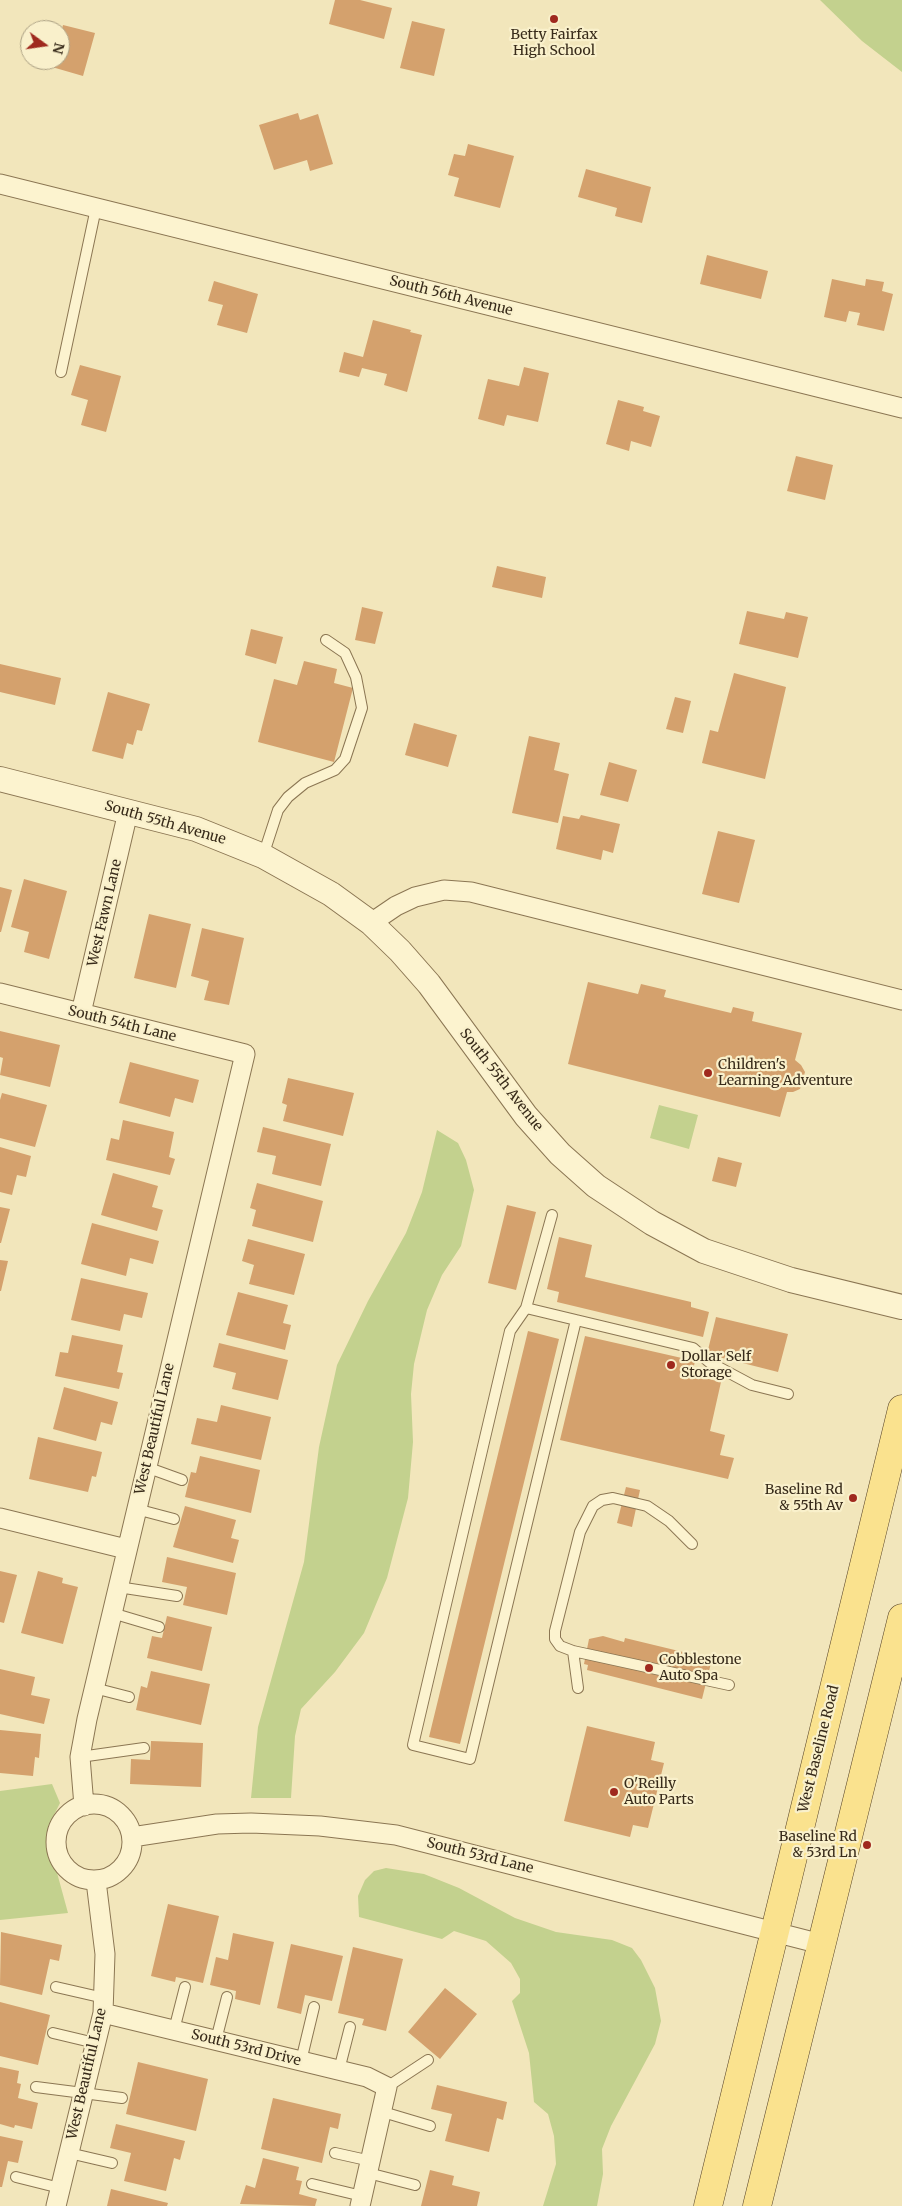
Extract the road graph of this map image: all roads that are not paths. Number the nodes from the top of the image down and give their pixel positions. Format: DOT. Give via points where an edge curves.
graph roads {
  1 [pos="0,184"];
  2 [pos="96,208"];
  3 [pos="61,372"];
  4 [pos="902,408"];
  5 [pos="326,640"];
  6 [pos="0,779"];
  7 [pos="128,812"];
  8 [pos="263,856"];
  9 [pos="371,923"];
  10 [pos="0,994"];
  11 [pos="902,1000"];
  12 [pos="81,1014"];
  13 [pos="245,1054"];
  14 [pos="552,1215"];
  15 [pos="902,1307"];
  16 [pos="526,1308"];
  17 [pos="576,1320"];
  18 [pos="788,1394"];
  19 [pos="902,1409"];
  20 [pos="146,1467"];
  21 [pos="182,1480"];
  22 [pos="136,1509"];
  23 [pos="0,1518"];
  24 [pos="174,1519"];
  25 [pos="692,1544"];
  26 [pos="126,1549"];
  27 [pos="118,1587"];
  28 [pos="177,1596"];
  29 [pos="112,1613"];
  30 [pos="902,1618"];
  31 [pos="159,1627"];
  32 [pos="573,1651"];
  33 [pos="729,1685"];
  34 [pos="94,1688"];
  35 [pos="578,1688"];
  36 [pos="129,1697"];
  37 [pos="144,1748"];
  38 [pos="80,1757"];
  39 [pos="84,1806"];
  40 [pos="132,1837"];
  41 [pos="96,1881"];
  42 [pos="774,1932"];
  43 [pos="821,1944"];
  44 [pos="56,1987"];
  45 [pos="185,1987"];
  46 [pos="227,1998"];
  47 [pos="103,2006"];
  48 [pos="314,2007"];
  49 [pos="350,2026"];
  50 [pos="174,2030"];
  51 [pos="53,2032"];
  52 [pos="216,2040"];
  53 [pos="95,2043"];
  54 [pos="428,2060"];
  55 [pos="301,2061"];
  56 [pos="339,2070"];
  57 [pos="36,2087"];
  58 [pos="387,2087"];
  59 [pos="83,2094"];
  60 [pos="122,2098"];
  61 [pos="383,2112"];
  62 [pos="430,2126"];
  63 [pos="69,2153"];
  64 [pos="335,2153"];
  65 [pos="112,2163"];
  66 [pos="369,2167"];
  67 [pos="16,2177"];
  68 [pos="312,2184"];
  69 [pos="415,2185"];
  70 [pos="60,2188"];
  71 [pos="361,2201"];
  72 [pos="56,2206"];
  73 [pos="708,2206"];
  74 [pos="757,2206"];
  1 -- 2 [label="street, South 56th Avenue"];
  2 -- 3 [label="lane"];
  2 -- 4 [label="street, South 56th Avenue"];
  5 -- 8 [label="lane" via="345,653 356,677 362,708 345,759 335,770 305,783 288,797 278,810"];
  6 -- 7 [label="street, South 55th Avenue"];
  7 -- 8 [label="street, South 55th Avenue" via="196,829"];
  7 -- 12 [label="street, West Fawn Lane"];
  8 -- 9 [label="street, South 55th Avenue" via="331,894"];
  9 -- 11 [label="street" via="415,897 444,890 470,892"];
  9 -- 15 [label="street, South 55th Avenue" via="428,984 526,1116 560,1154 596,1186 652,1223 704,1250 791,1280"];
  10 -- 12 [label="street, South 54th Lane"];
  12 -- 13 [label="street, South 54th Lane"];
  13 -- 20 [label="street, West Beautiful Lane"];
  14 -- 16 [label="lane"];
  16 -- 17 [label="lane"];
  16 -- 17 [label="lane" via="510,1331 413,1745 470,1759"];
  17 -- 18 [label="lane" via="693,1348 709,1362 752,1385"];
  19 -- 42 [label="main road, West Baseline Road"];
  20 -- 21 [label="lane"];
  20 -- 22 [label="street, West Beautiful Lane"];
  22 -- 24 [label="lane"];
  22 -- 26 [label="street, West Beautiful Lane"];
  23 -- 26 [label="street"];
  25 -- 32 [label="lane" via="669,1521 647,1506 613,1498 593,1506 580,1532 555,1631 555,1639 560,1646"];
  26 -- 27 [label="street, West Beautiful Lane"];
  27 -- 28 [label="lane"];
  27 -- 29 [label="street, West Beautiful Lane"];
  29 -- 31 [label="lane"];
  29 -- 34 [label="street, West Beautiful Lane"];
  30 -- 43 [label="main road"];
  32 -- 33 [label="lane"];
  32 -- 35 [label="lane"];
  34 -- 36 [label="lane"];
  34 -- 38 [label="street, West Beautiful Lane"];
  37 -- 38 [label="lane"];
  38 -- 39 [label="street, West Beautiful Lane"];
  39 -- 40 [label="street" via="111,1808 129,1826"];
  39 -- 41 [label="street" via="76,1809 59,1828 58,1853 72,1873"];
  40 -- 41 [label="street" via="132,1850 120,1871"];
  40 -- 42 [label="street, South 53rd Lane" via="217,1824 251,1823 320,1826 396,1835"];
  41 -- 47 [label="street, West Beautiful Lane" via="105,1954"];
  42 -- 43 [label="street, South 53rd Lane"];
  42 -- 73 [label="main road, West Baseline Road"];
  43 -- 74 [label="main road"];
  44 -- 47 [label="lane"];
  45 -- 50 [label="lane"];
  46 -- 52 [label="lane"];
  47 -- 50 [label="street, South 53rd Drive"];
  47 -- 53 [label="street, West Beautiful Lane"];
  48 -- 55 [label="lane"];
  49 -- 56 [label="lane"];
  50 -- 52 [label="street, South 53rd Drive"];
  51 -- 53 [label="lane"];
  52 -- 55 [label="street, South 53rd Drive"];
  53 -- 59 [label="street, West Beautiful Lane"];
  54 -- 58 [label="lane"];
  55 -- 56 [label="street, South 53rd Drive"];
  56 -- 58 [label="street, South 53rd Drive" via="367,2077"];
  57 -- 59 [label="lane"];
  58 -- 61 [label="street"];
  59 -- 60 [label="lane"];
  59 -- 63 [label="street, West Beautiful Lane"];
  61 -- 62 [label="lane"];
  61 -- 66 [label="street"];
  63 -- 65 [label="lane"];
  63 -- 70 [label="street, West Beautiful Lane"];
  64 -- 66 [label="lane"];
  66 -- 69 [label="lane"];
  66 -- 71 [label="street"];
  67 -- 70 [label="lane"];
  68 -- 71 [label="lane"];
  70 -- 72 [label="street, West Beautiful Lane"];
}
